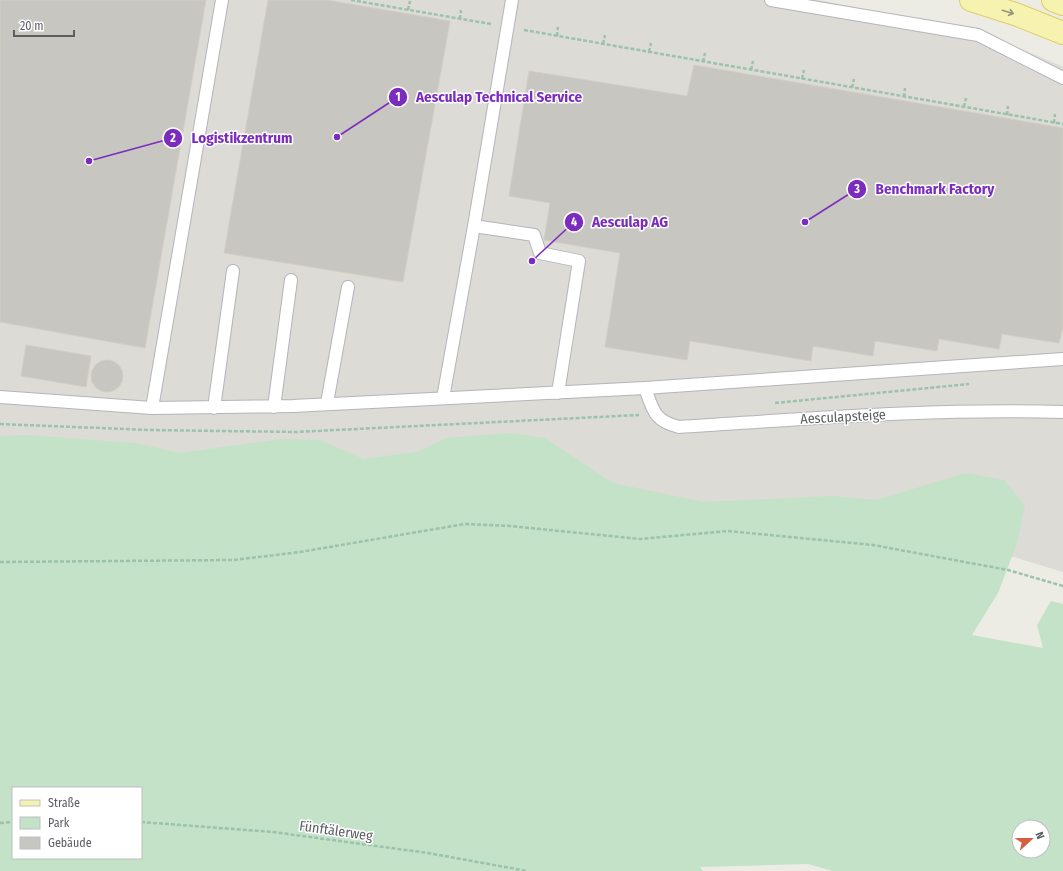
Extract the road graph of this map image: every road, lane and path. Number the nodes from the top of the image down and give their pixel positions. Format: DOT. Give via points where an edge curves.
graph roads {
  1 [pos="222,0"];
  2 [pos="351,0"];
  3 [pos="512,0"];
  4 [pos="772,0"];
  5 [pos="971,0"];
  6 [pos="1053,0"];
  7 [pos="362,1"];
  8 [pos="410,1"];
  9 [pos="1063,4"];
  10 [pos="408,10"];
  11 [pos="461,10"];
  12 [pos="460,19"];
  13 [pos="507,27"];
  14 [pos="558,27"];
  15 [pos="1063,33"];
  16 [pos="605,35"];
  17 [pos="557,36"];
  18 [pos="651,43"];
  19 [pos="603,44"];
  20 [pos="649,52"];
  21 [pos="705,53"];
  22 [pos="753,61"];
  23 [pos="703,62"];
  24 [pos="751,70"];
  25 [pos="804,70"];
  26 [pos="1063,78"];
  27 [pos="802,79"];
  28 [pos="854,79"];
  29 [pos="852,88"];
  30 [pos="905,88"];
  31 [pos="904,97"];
  32 [pos="966,98"];
  33 [pos="1008,106"];
  34 [pos="964,107"];
  35 [pos="1007,114"];
  36 [pos="1055,114"];
  37 [pos="1054,123"];
  38 [pos="1063,124"];
  39 [pos="474,226"];
  40 [pos="233,271"];
  41 [pos="291,280"];
  42 [pos="348,287"];
  43 [pos="1063,359"];
  44 [pos="977,383"];
  45 [pos="645,388"];
  46 [pos="558,393"];
  47 [pos="0,397"];
  48 [pos="443,398"];
  49 [pos="327,403"];
  50 [pos="773,403"];
  51 [pos="274,407"];
  52 [pos="152,408"];
  53 [pos="214,408"];
  54 [pos="1063,412"];
  55 [pos="655,415"];
  56 [pos="0,424"];
  57 [pos="0,562"];
  58 [pos="1063,586"];
  59 [pos="12,822"];
  60 [pos="142,822"];
  61 [pos="0,823"];
  62 [pos="527,871"];
  1 -- 52 [label="lane"];
  2 -- 7 [label="path"];
  3 -- 13 [label="lane"];
  4 -- 26 [label="lane" via="978,35"];
  5 -- 15 [label="main road, one-way"];
  6 -- 9 [label="main road"];
  7 -- 10 [label="path"];
  8 -- 10 [label="path"];
  10 -- 12 [label="path"];
  11 -- 12 [label="path"];
  12 -- 13 [label="path"];
  13 -- 17 [label="path"];
  13 -- 39 [label="lane"];
  14 -- 17 [label="path"];
  16 -- 19 [label="path"];
  17 -- 19 [label="path"];
  18 -- 20 [label="path"];
  19 -- 20 [label="path"];
  20 -- 23 [label="path"];
  21 -- 23 [label="path"];
  22 -- 24 [label="path"];
  23 -- 24 [label="path"];
  24 -- 27 [label="path"];
  25 -- 27 [label="path"];
  27 -- 29 [label="path"];
  28 -- 29 [label="path"];
  29 -- 31 [label="path"];
  30 -- 31 [label="path"];
  31 -- 34 [label="path"];
  32 -- 34 [label="path"];
  33 -- 35 [label="path"];
  34 -- 35 [label="path"];
  35 -- 37 [label="path"];
  36 -- 37 [label="path"];
  37 -- 38 [label="path"];
  39 -- 46 [label="lane" via="534,235 540,253 579,261"];
  39 -- 48 [label="lane"];
  40 -- 53 [label="lane"];
  41 -- 51 [label="lane"];
  42 -- 49 [label="lane"];
  43 -- 45 [label="lane"];
  44 -- 50 [label="path"];
  45 -- 46 [label="lane"];
  45 -- 55 [label="lane"];
  46 -- 48 [label="lane"];
  47 -- 52 [label="lane"];
  48 -- 49 [label="lane"];
  49 -- 51 [label="lane"];
  51 -- 53 [label="lane"];
  52 -- 53 [label="lane"];
  54 -- 55 [label="lane, Aesculapsteige" via="858,415 679,427 665,423"];
  55 -- 56 [label="path" via="296,432"];
  57 -- 58 [label="path" via="234,560 300,552 465,524 640,539 728,531 873,545 1008,570"];
  59 -- 61 [label="path"];
  60 -- 62 [label="path, Fünftälerweg" via="273,832 428,853"];
}
